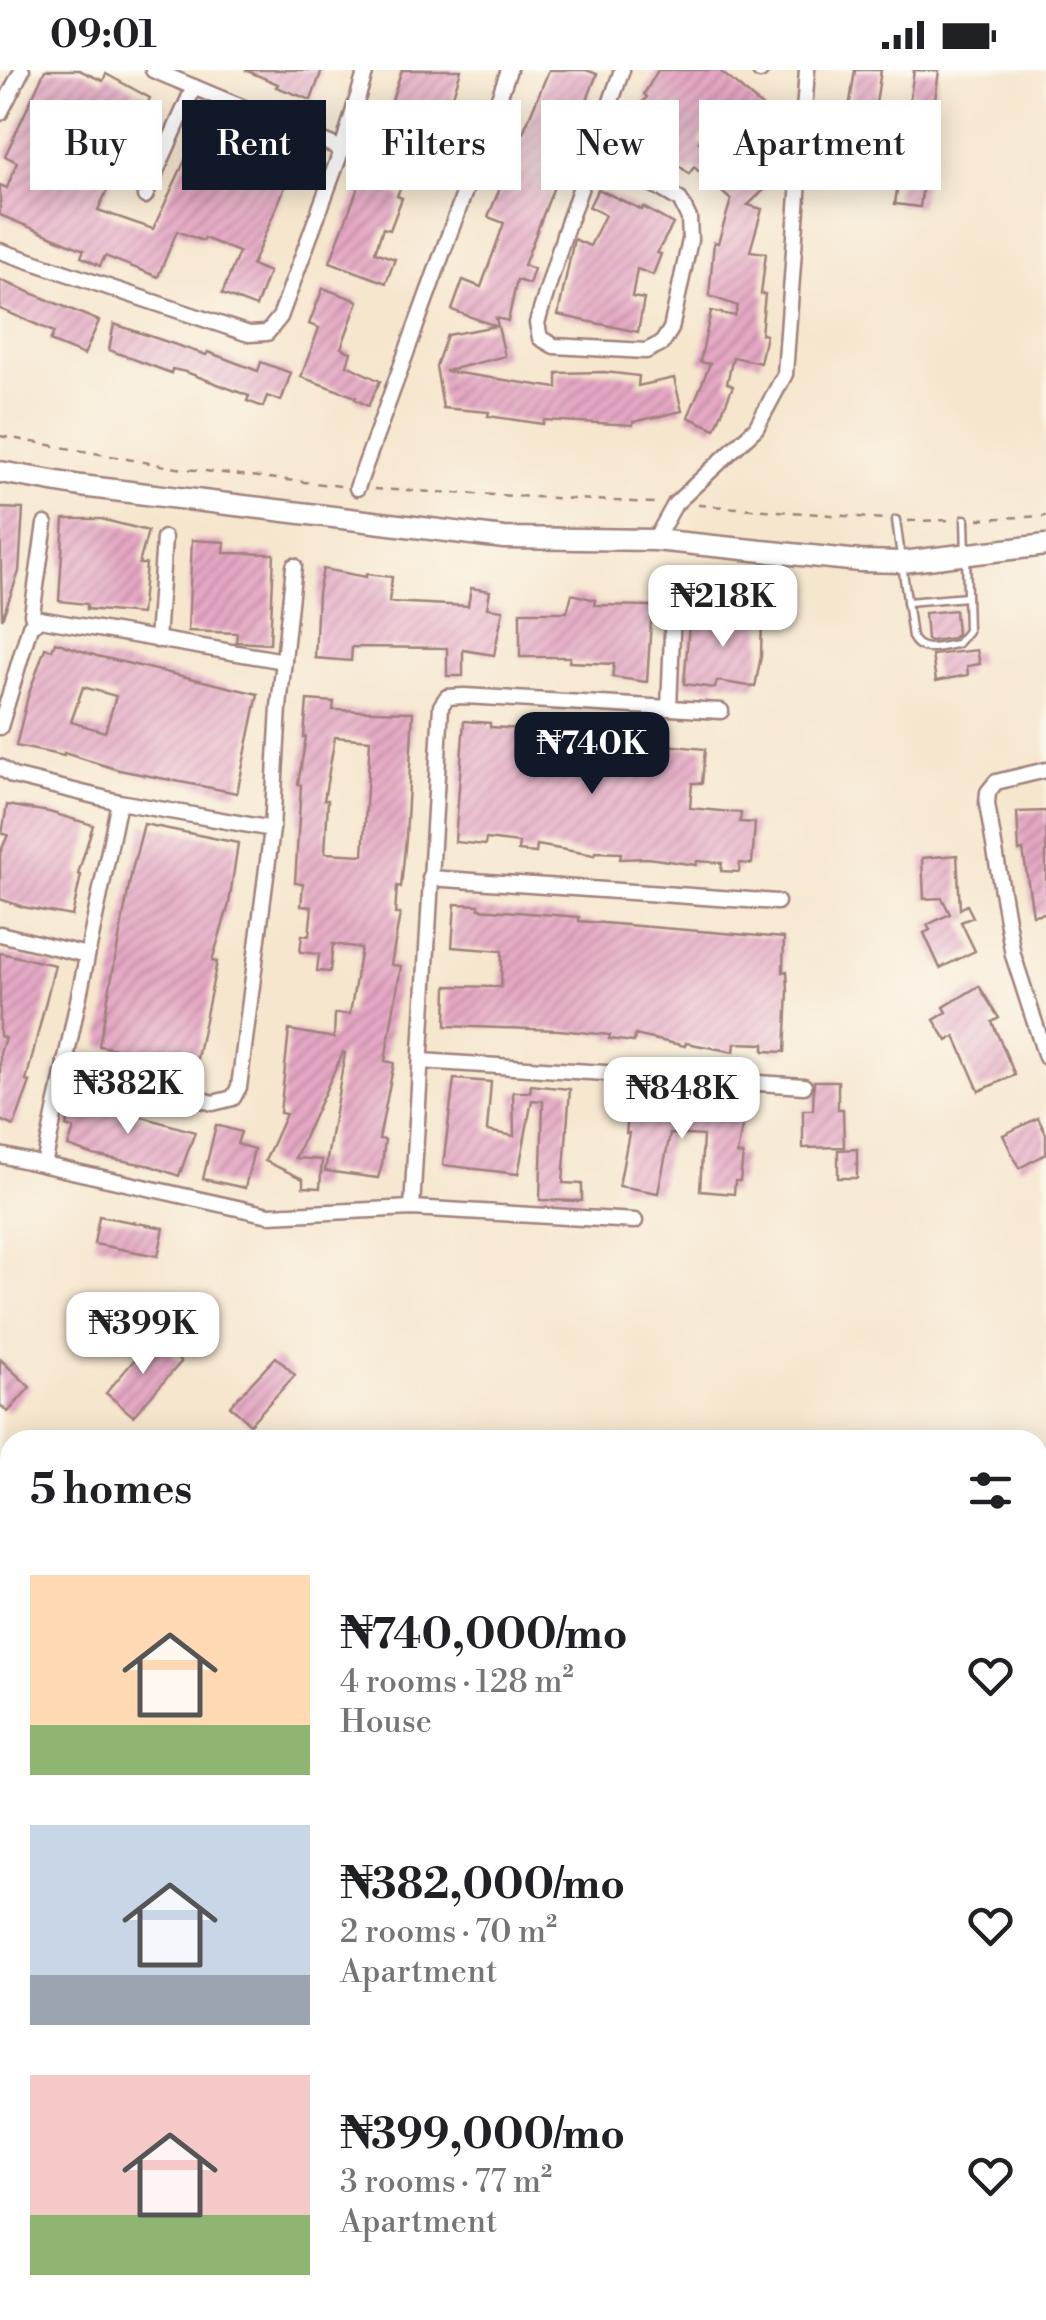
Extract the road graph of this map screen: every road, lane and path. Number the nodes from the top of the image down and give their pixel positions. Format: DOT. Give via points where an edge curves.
graph roads {
  1 [pos="22,70"];
  2 [pos="153,70"];
  3 [pos="366,70"];
  4 [pos="508,70"];
  5 [pos="622,70"];
  6 [pos="807,70"];
  7 [pos="194,87"];
  8 [pos="612,100"];
  9 [pos="0,114"];
  10 [pos="342,149"];
  11 [pos="595,150"];
  12 [pos="145,196"];
  13 [pos="0,251"];
  14 [pos="0,436"];
  15 [pos="0,472"];
  16 [pos="357,488"];
  17 [pos="676,504"];
  18 [pos="1046,516"];
  19 [pos="896,520"];
  20 [pos="966,520"];
  21 [pos="45,524"];
  22 [pos="164,538"];
  23 [pos="655,540"];
  24 [pos="1046,544"];
  25 [pos="966,556"];
  26 [pos="902,562"];
  27 [pos="294,566"];
  28 [pos="968,597"];
  29 [pos="907,602"];
  30 [pos="673,608"];
  31 [pos="35,623"];
  32 [pos="157,640"];
  33 [pos="284,661"];
  34 [pos="669,708"];
  35 [pos="721,711"];
  36 [pos="0,727"];
  37 [pos="0,767"];
  38 [pos="1046,770"];
  39 [pos="119,802"];
  40 [pos="272,829"];
  41 [pos="430,878"];
  42 [pos="777,902"];
  43 [pos="0,934"];
  44 [pos="88,955"];
  45 [pos="1046,1057"];
  46 [pos="66,1061"];
  47 [pos="421,1061"];
  48 [pos="804,1086"];
  49 [pos="0,1154"];
  50 [pos="44,1166"];
  51 [pos="412,1208"];
  52 [pos="636,1221"];
  1 -- 9 [label="street"];
  2 -- 7 [label="street"];
  3 -- 10 [label="street"];
  4 -- 16 [label="street"];
  5 -- 8 [label="street"];
  6 -- 17 [label="street" via="785,374 756,428"];
  7 -- 10 [label="street"];
  7 -- 12 [label="street"];
  10 -- 13 [label="street" via="280,317 268,333 249,334"];
  11 -- 11 [label="street" via="680,200 689,218 671,330 646,351 554,346 540,338 537,323"];
  14 -- 16 [label="path" via="177,468"];
  15 -- 23 [label="street" via="504,538"];
  16 -- 17 [label="path"];
  17 -- 19 [label="path"];
  17 -- 23 [label="street"];
  18 -- 20 [label="path"];
  19 -- 20 [label="path"];
  19 -- 26 [label="lane"];
  20 -- 25 [label="lane"];
  21 -- 31 [label="street"];
  22 -- 32 [label="street"];
  23 -- 26 [label="street"];
  24 -- 25 [label="street"];
  25 -- 26 [label="street"];
  25 -- 28 [label="lane"];
  26 -- 29 [label="lane"];
  27 -- 33 [label="street"];
  28 -- 29 [label="lane"];
  28 -- 29 [label="lane" via="965,638 923,648 912,637"];
  30 -- 34 [label="street"];
  31 -- 32 [label="street" via="40,618"];
  31 -- 36 [label="street"];
  32 -- 33 [label="street"];
  33 -- 40 [label="street"];
  34 -- 35 [label="street"];
  34 -- 41 [label="street" via="447,697 441,706"];
  37 -- 39 [label="street"];
  38 -- 45 [label="street" via="996,782 986,804 1013,955"];
  39 -- 40 [label="street"];
  39 -- 44 [label="street"];
  40 -- 46 [label="street" via="234,1098 213,1103"];
  41 -- 42 [label="street"];
  41 -- 47 [label="street"];
  43 -- 44 [label="street"];
  44 -- 46 [label="street"];
  46 -- 50 [label="street"];
  47 -- 48 [label="street"];
  47 -- 51 [label="street"];
  49 -- 50 [label="street"];
  50 -- 51 [label="street" via="269,1215"];
  51 -- 52 [label="street"];
}
